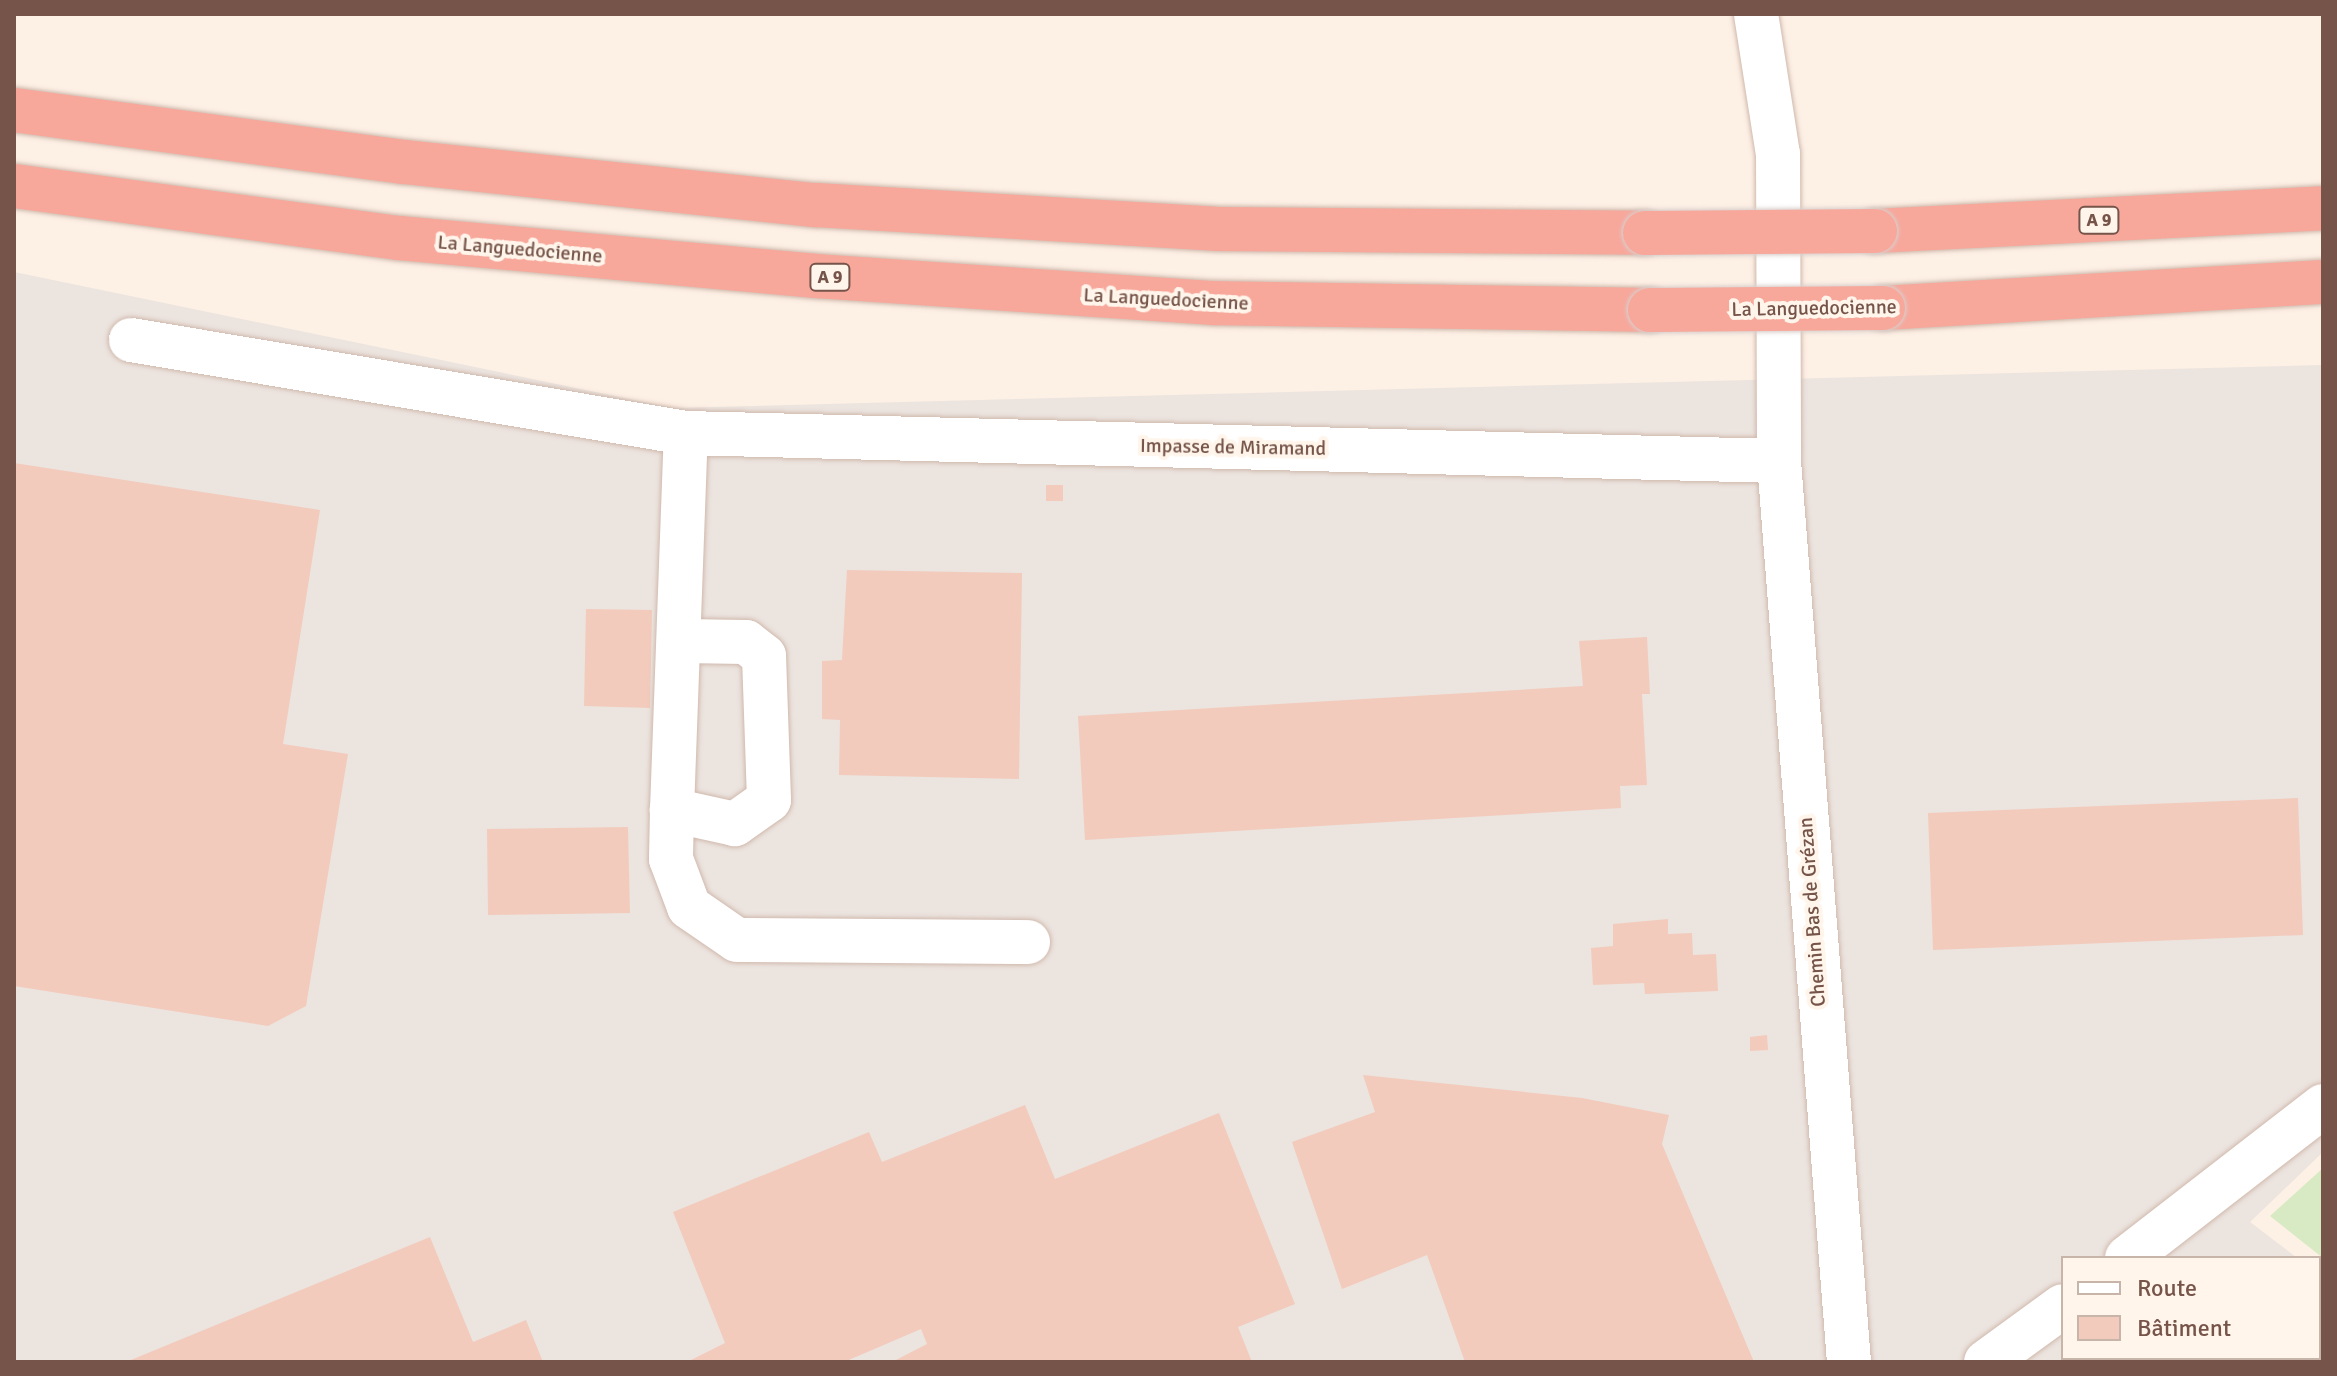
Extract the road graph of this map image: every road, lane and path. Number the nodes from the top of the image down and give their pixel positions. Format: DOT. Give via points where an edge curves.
graph roads {
  1 [pos="1756,14"];
  2 [pos="14,110"];
  3 [pos="14,186"];
  4 [pos="2323,208"];
  5 [pos="2323,282"];
  6 [pos="131,340"];
  7 [pos="686,433"];
  8 [pos="1779,461"];
  9 [pos="682,641"];
  10 [pos="672,810"];
  11 [pos="1028,942"];
  12 [pos="2323,1106"];
  13 [pos="2130,1256"];
  14 [pos="2061,1307"];
  15 [pos="1849,1362"];
  16 [pos="1986,1362"];
  1 -- 8 [label="street, Chemin Bas de Grézan" via="1778,154"];
  2 -- 4 [label="highway, A 9, bridge" via="404,162 816,205 1219,229 1875,231"];
  3 -- 5 [label="highway, La Languedocienne / A 9, bridge" via="399,238 816,276 1214,303 1883,308"];
  6 -- 7 [label="street, Impasse de Miramand"];
  7 -- 8 [label="street, Impasse de Miramand"];
  7 -- 9 [label="street"];
  8 -- 15 [label="street, Chemin Bas de Grézan"];
  9 -- 10 [label="street"];
  9 -- 10 [label="street" via="746,642 764,656 769,800 735,824"];
  10 -- 11 [label="street" via="671,859 689,907 737,940"];
  12 -- 13 [label="street"];
  14 -- 16 [label="street"];
}
